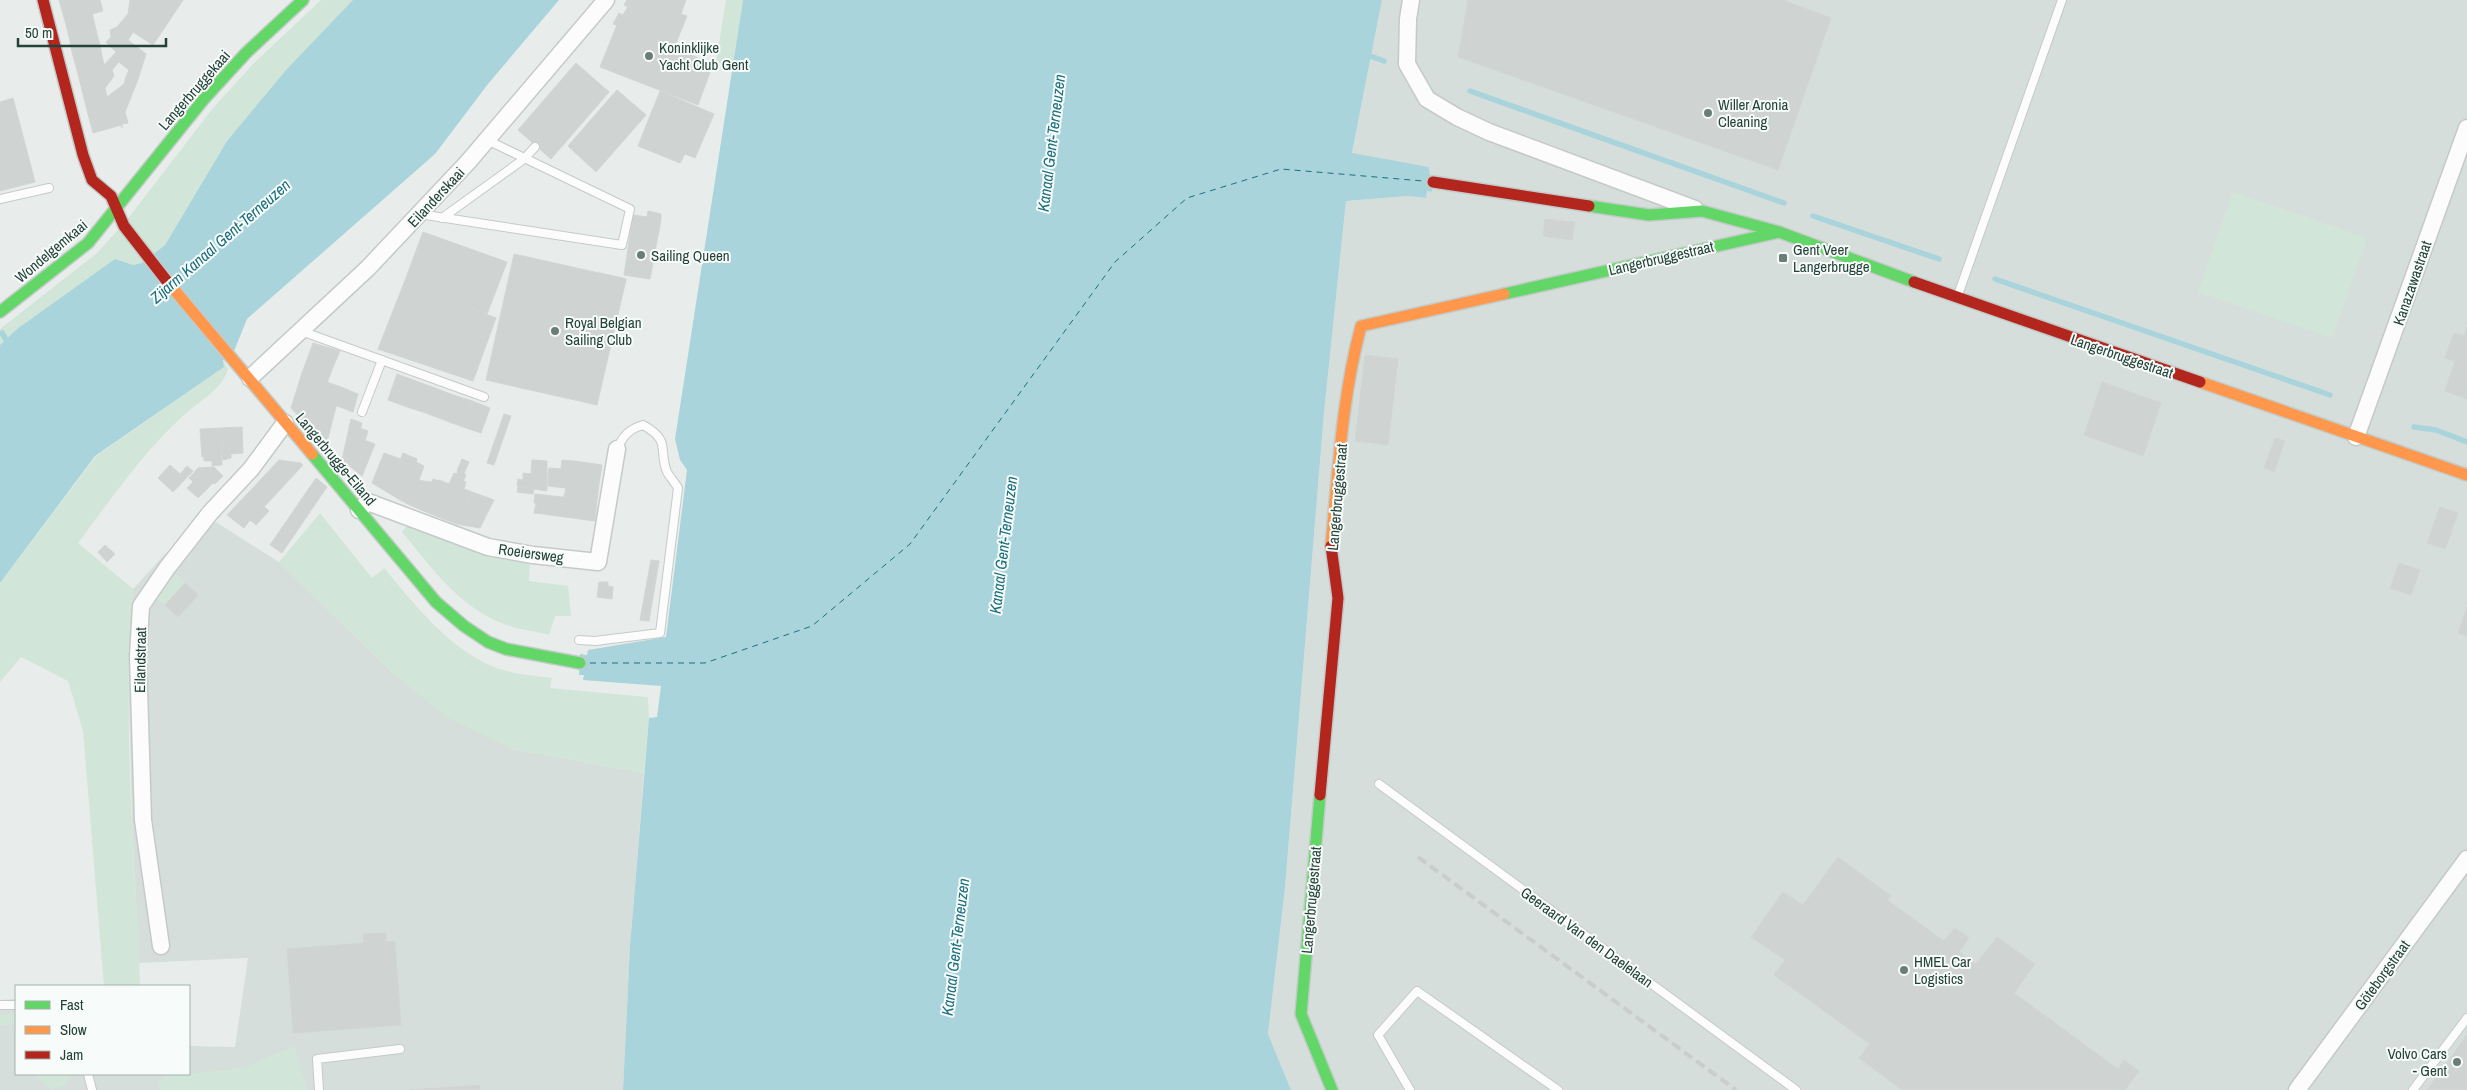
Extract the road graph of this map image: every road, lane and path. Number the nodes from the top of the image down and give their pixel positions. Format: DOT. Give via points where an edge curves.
graph roads {
  1 [pos="43,0"];
  2 [pos="303,0"];
  3 [pos="606,0"];
  4 [pos="1411,0"];
  5 [pos="2062,0"];
  6 [pos="2467,128"];
  7 [pos="487,140"];
  8 [pos="535,147"];
  9 [pos="524,159"];
  10 [pos="1433,182"];
  11 [pos="49,188"];
  12 [pos="0,199"];
  13 [pos="118,208"];
  14 [pos="1702,212"];
  15 [pos="419,214"];
  16 [pos="442,218"];
  17 [pos="1779,232"];
  18 [pos="1957,298"];
  19 [pos="0,312"];
  20 [pos="302,331"];
  21 [pos="382,360"];
  22 [pos="250,378"];
  23 [pos="484,397"];
  24 [pos="362,412"];
  25 [pos="285,423"];
  26 [pos="2356,437"];
  27 [pos="617,449"];
  28 [pos="2467,475"];
  29 [pos="359,510"];
  30 [pos="579,640"];
  31 [pos="580,663"];
  32 [pos="1379,784"];
  33 [pos="2467,859"];
  34 [pos="161,946"];
  35 [pos="0,1005"];
  36 [pos="15,1005"];
  37 [pos="2467,1018"];
  38 [pos="400,1049"];
  39 [pos="88,1075"];
  40 [pos="92,1090"];
  41 [pos="319,1090"];
  42 [pos="1332,1090"];
  43 [pos="1410,1090"];
  44 [pos="1558,1090"];
  45 [pos="1796,1090"];
  46 [pos="2297,1090"];
  47 [pos="2414,1090"];
  1 -- 13 [label="main road, Langerbrugge-Eiland" via="92,180 111,196"];
  2 -- 13 [label="main road, Langerbruggekaai" via="246,53 203,100"];
  3 -- 7 [label="street, Eilanderskaai"];
  4 -- 14 [label="street, Langerbruggestraat" via="1407,64 1427,99 1489,132"];
  5 -- 18 [label="lane"];
  6 -- 26 [label="street, Kanazawastraat"];
  7 -- 9 [label="lane"];
  7 -- 15 [label="street, Eilanderskaai"];
  8 -- 9 [label="lane"];
  9 -- 16 [label="lane"];
  9 -- 16 [label="lane" via="630,208 622,245"];
  10 -- 14 [label="main road" via="1649,215"];
  11 -- 12 [label="lane"];
  13 -- 19 [label="main road, Wondelgemkaai" via="88,243"];
  13 -- 22 [label="main road, Langerbrugge-Eiland" via="124,226 148,258"];
  14 -- 17 [label="main road, Langerbruggestraat"];
  15 -- 16 [label="lane"];
  15 -- 20 [label="street, Eilanderskaai"];
  17 -- 18 [label="main road, Langerbruggestraat"];
  17 -- 42 [label="main road, Langerbruggestraat" via="1361,326 1341,442 1330,552 1338,598 1301,1014"];
  18 -- 26 [label="main road, Langerbruggestraat"];
  20 -- 21 [label="lane"];
  20 -- 22 [label="street, Eilanderskaai"];
  21 -- 23 [label="lane"];
  21 -- 24 [label="lane"];
  22 -- 25 [label="main road, Langerbrugge-Eiland"];
  25 -- 29 [label="main road, Langerbrugge-Eiland"];
  25 -- 34 [label="street, Eilandstraat" via="251,469 210,513 141,606 138,656 143,820"];
  26 -- 28 [label="main road, Langerbruggestraat"];
  27 -- 29 [label="street, Roeiersweg" via="598,562 488,546 368,502"];
  27 -- 30 [label="lane" via="631,428 643,426 653,431 660,438 667,471 678,488 660,634"];
  29 -- 31 [label="main road, Langerbrugge-Eiland" via="436,602 462,625 495,645 533,656"];
  32 -- 45 [label="lane, Geeraard Van den Daelelaan"];
  33 -- 46 [label="street, Göteborgstraat"];
  35 -- 36 [label="lane"];
  37 -- 47 [label="lane"];
  38 -- 41 [label="lane" via="317,1059"];
  39 -- 40 [label="lane"];
  43 -- 44 [label="lane" via="1378,1035 1417,991"];
}
